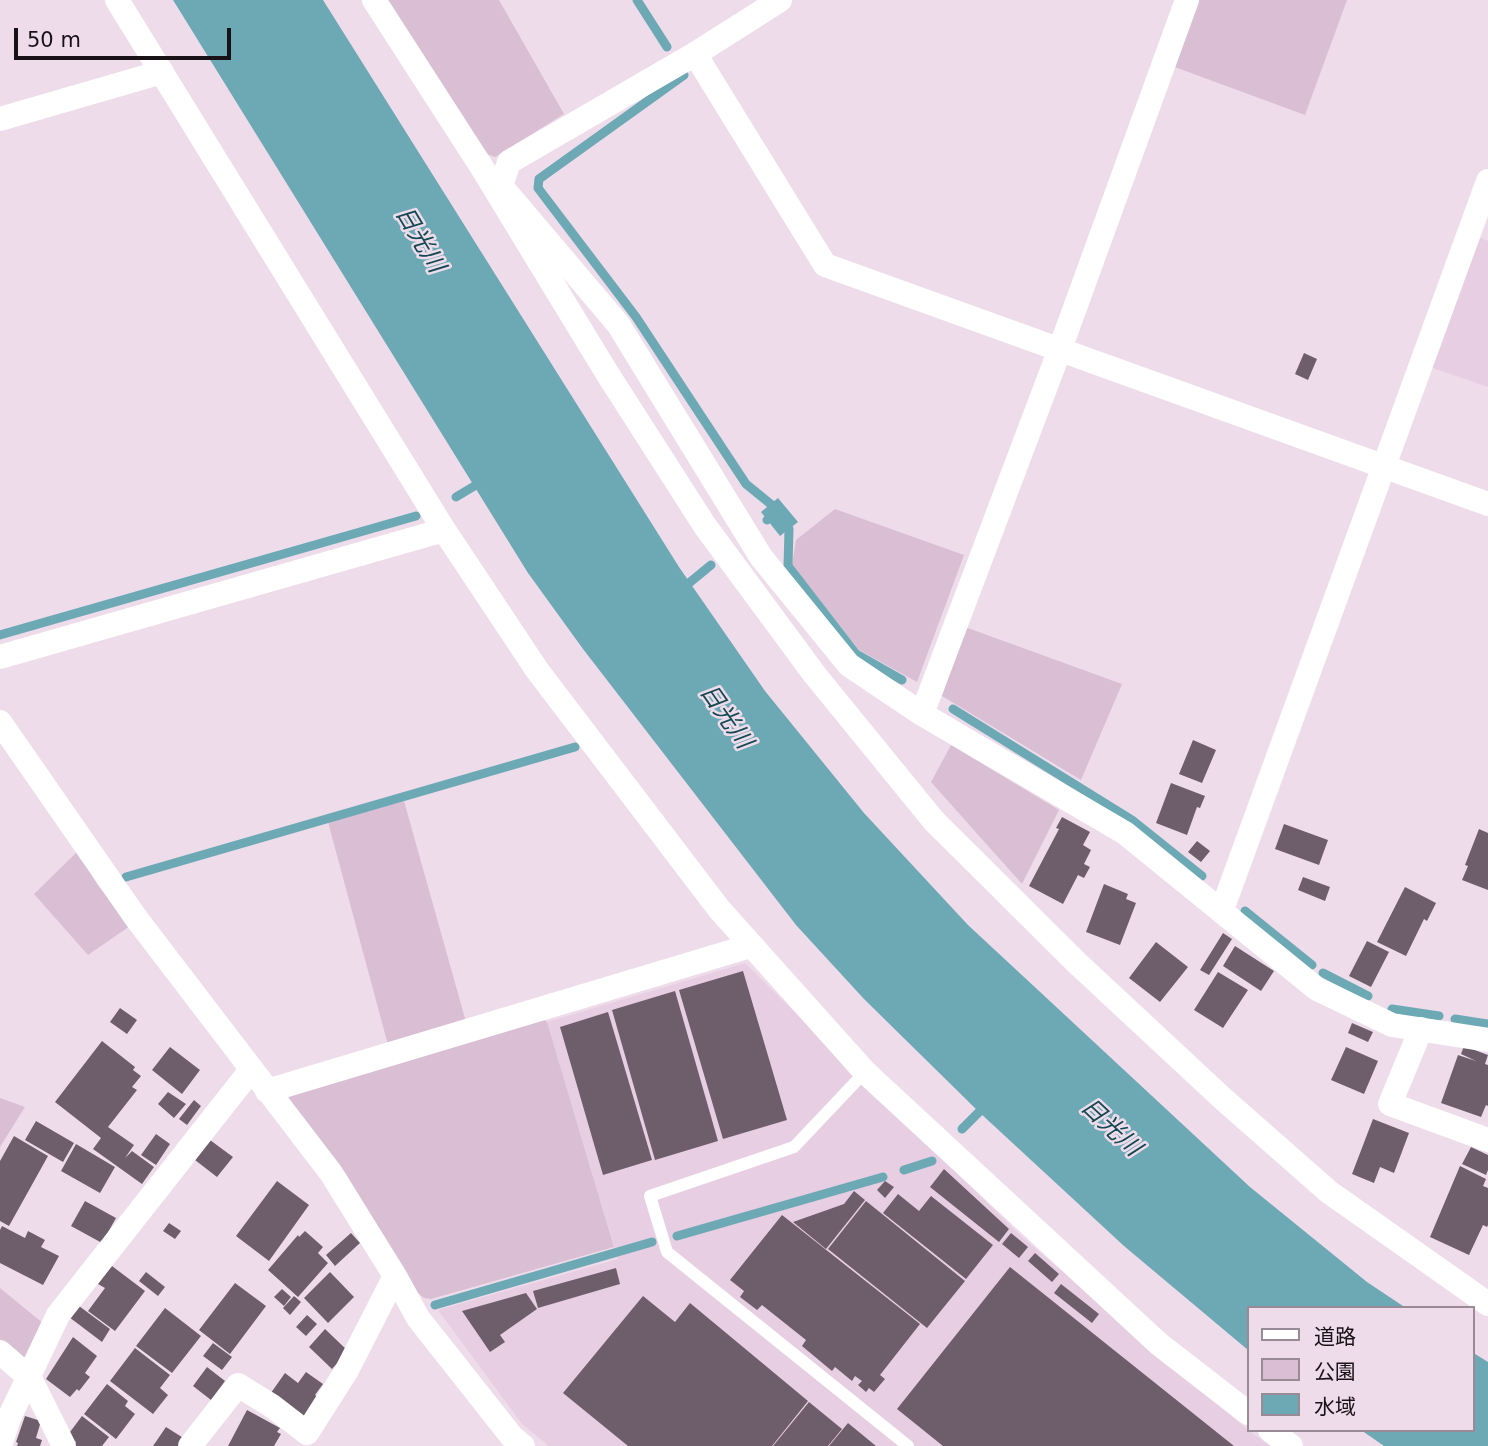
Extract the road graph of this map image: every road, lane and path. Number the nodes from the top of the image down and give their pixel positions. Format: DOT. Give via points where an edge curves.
graph roads {
  1 [pos="117,0"];
  2 [pos="374,0"];
  3 [pos="780,0"];
  4 [pos="1186,0"];
  5 [pos="695,54"];
  6 [pos="162,72"];
  7 [pos="0,119"];
  8 [pos="1488,181"];
  9 [pos="1059,349"];
  10 [pos="1384,467"];
  11 [pos="1488,504"];
  12 [pos="444,530"];
  13 [pos="0,657"];
  14 [pos="922,713"];
  15 [pos="0,722"];
  16 [pos="1222,910"];
  17 [pos="750,946"];
  18 [pos="1421,1029"];
  19 [pos="1488,1040"];
  20 [pos="251,1070"];
  21 [pos="865,1072"];
  22 [pos="267,1091"];
  23 [pos="1488,1140"];
  24 [pos="395,1276"];
  25 [pos="1488,1304"];
  26 [pos="0,1352"];
  27 [pos="30,1378"];
  28 [pos="1246,1411"];
  29 [pos="1273,1432"];
  30 [pos="303,1440"];
  31 [pos="0,1446"];
  32 [pos="64,1446"];
  33 [pos="190,1446"];
  34 [pos="523,1446"];
  35 [pos="908,1446"];
  36 [pos="1291,1446"];
  1 -- 6 [label="street"];
  2 -- 25 [label="street" via="705,526 816,675 934,821 1076,962 1329,1192"];
  3 -- 5 [label="street"];
  4 -- 9 [label="street"];
  5 -- 9 [label="street" via="825,265"];
  5 -- 14 [label="street" via="509,162 501,186 618,324 761,557 849,665"];
  6 -- 7 [label="street"];
  6 -- 12 [label="street"];
  8 -- 10 [label="street"];
  9 -- 10 [label="street"];
  9 -- 14 [label="street"];
  10 -- 11 [label="street"];
  10 -- 16 [label="street"];
  12 -- 13 [label="street"];
  12 -- 17 [label="street" via="537,670"];
  14 -- 16 [label="street" via="1125,833"];
  15 -- 20 [label="street" via="105,876"];
  16 -- 18 [label="street" via="1317,989 1392,1025"];
  17 -- 21 [label="street"];
  17 -- 22 [label="street"];
  18 -- 19 [label="street"];
  18 -- 23 [label="street" via="1390,1104"];
  20 -- 22 [label="street"];
  20 -- 27 [label="street" via="58,1315"];
  21 -- 28 [label="street" via="1159,1344"];
  21 -- 35 [label="lane" via="794,1147 650,1196 667,1252"];
  22 -- 24 [label="street" via="331,1173"];
  24 -- 30 [label="street" via="347,1370"];
  24 -- 34 [label="street" via="418,1318"];
  26 -- 27 [label="street"];
  27 -- 31 [label="street"];
  27 -- 32 [label="street"];
  29 -- 36 [label="street"];
  30 -- 33 [label="street" via="272,1406 238,1385"];
}
